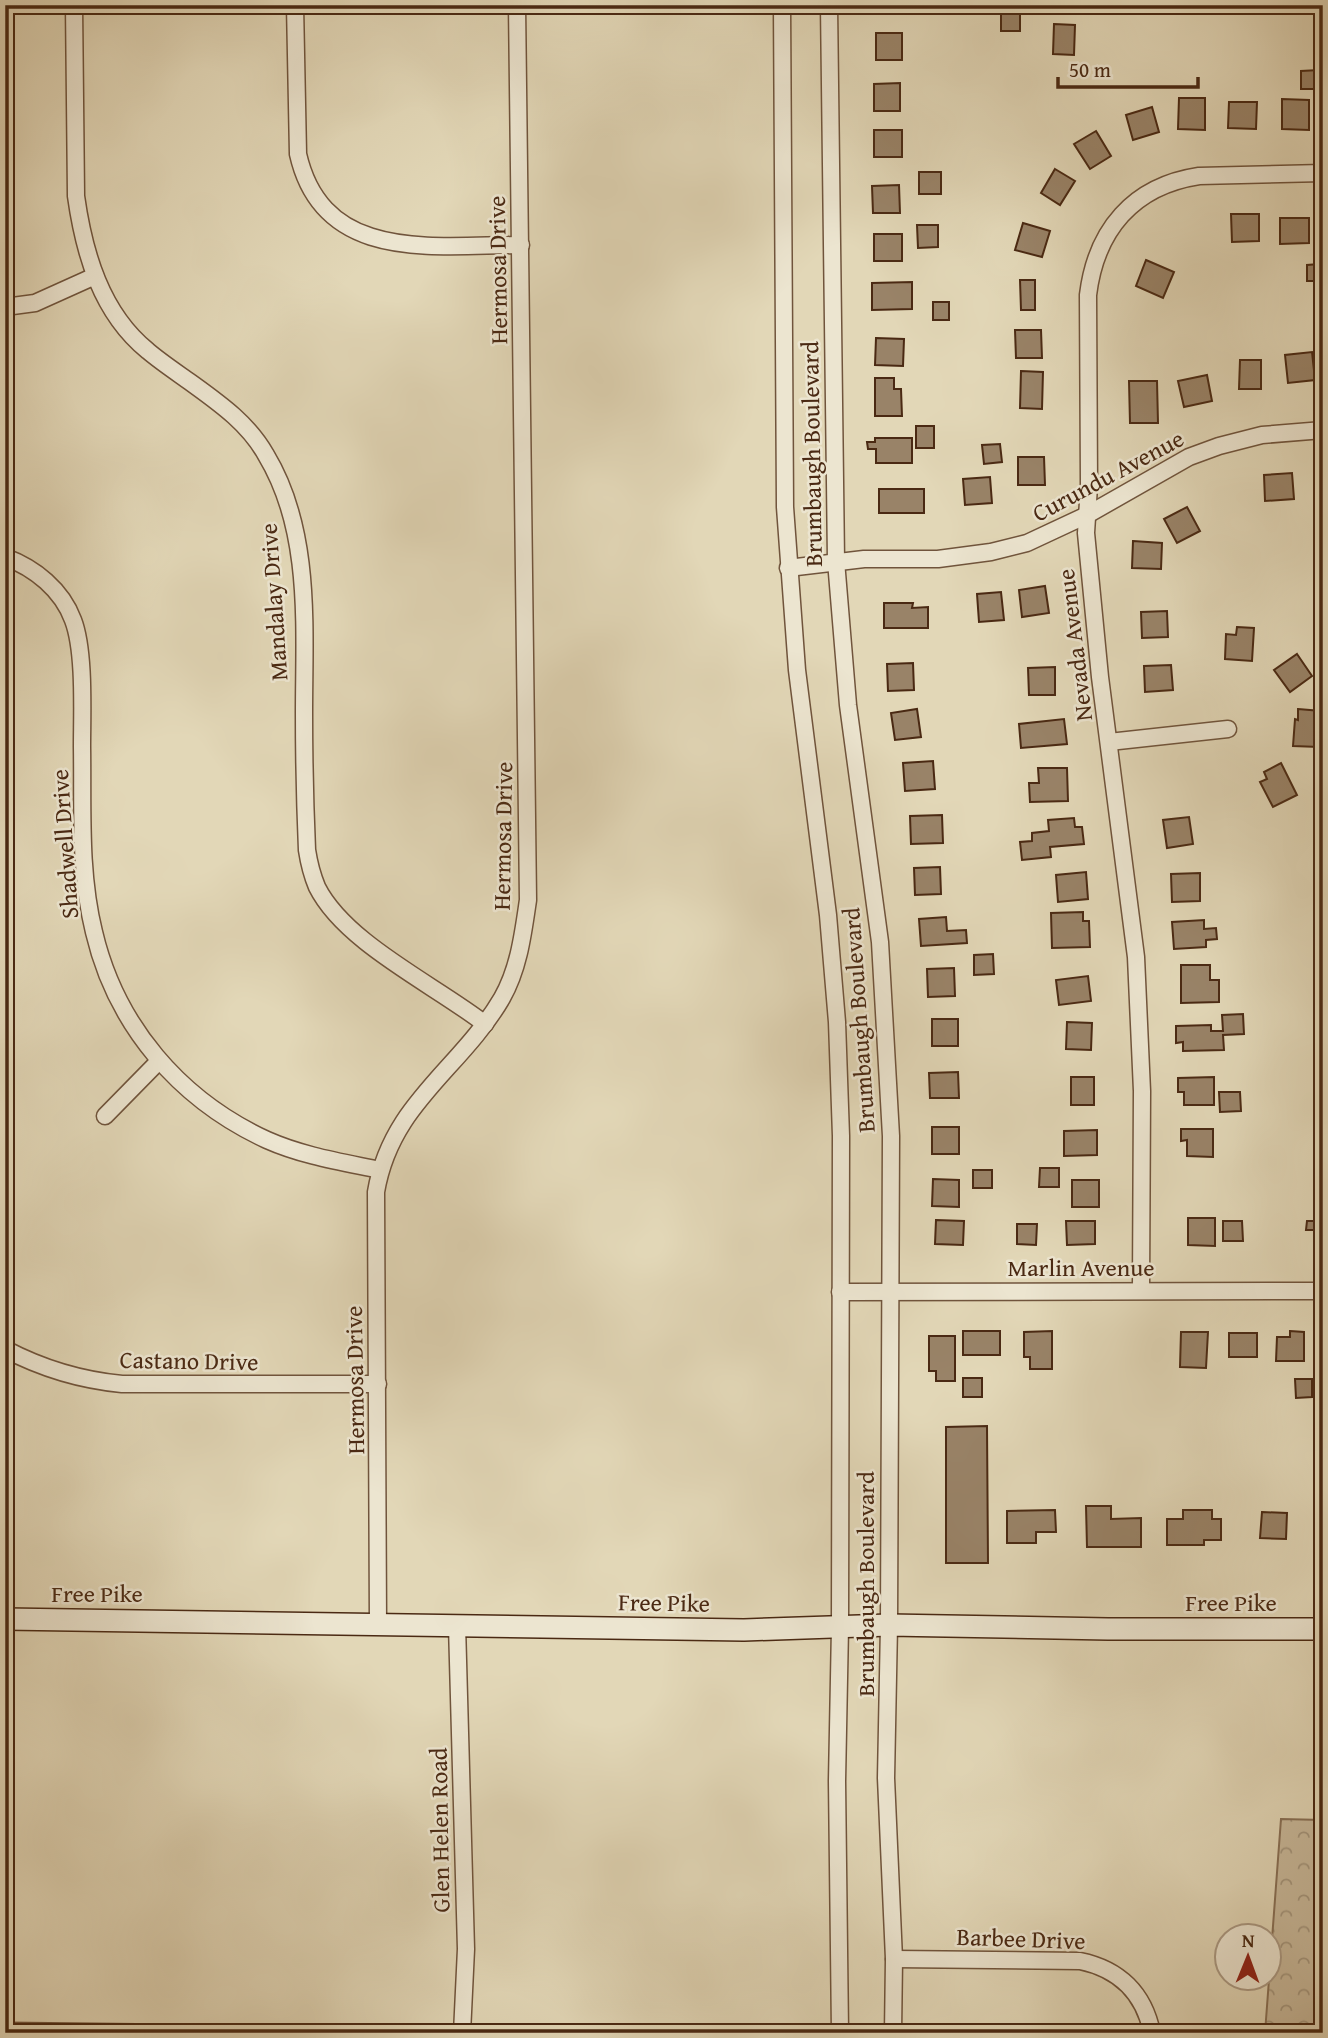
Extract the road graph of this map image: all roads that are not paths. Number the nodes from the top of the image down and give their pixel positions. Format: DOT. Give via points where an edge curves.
graph roads {
  1 [pos="74,5"];
  2 [pos="295,5"];
  3 [pos="517,5"];
  4 [pos="782,5"];
  5 [pos="829,5"];
  6 [pos="1323,173"];
  7 [pos="521,245"];
  8 [pos="95,276"];
  9 [pos="5,307"];
  10 [pos="1323,430"];
  11 [pos="1087,515"];
  12 [pos="5,557"];
  13 [pos="836,561"];
  14 [pos="788,568"];
  15 [pos="1228,729"];
  16 [pos="1109,742"];
  17 [pos="485,1024"];
  18 [pos="159,1061"];
  19 [pos="105,1116"];
  20 [pos="380,1170"];
  21 [pos="1141,1290"];
  22 [pos="1323,1291"];
  23 [pos="840,1292"];
  24 [pos="891,1292"];
  25 [pos="5,1349"];
  26 [pos="378,1384"];
  27 [pos="5,1619"];
  28 [pos="379,1624"];
  29 [pos="457,1625"];
  30 [pos="889,1625"];
  31 [pos="840,1627"];
  32 [pos="1323,1629"];
  33 [pos="894,1959"];
  34 [pos="5,2031"];
  35 [pos="181,2033"];
  36 [pos="255,2033"];
  37 [pos="277,2033"];
  38 [pos="463,2033"];
  39 [pos="840,2033"];
  40 [pos="893,2033"];
  41 [pos="1152,2033"];
  1 -- 8 [label="street, Mandalay Drive" via="76,196 80,228"];
  2 -- 7 [label="street" via="298,154 313,195 328,214 352,230 405,245"];
  3 -- 7 [label="street, Hermosa Drive"];
  4 -- 14 [label="street, Brumbaugh Boulevard"];
  5 -- 13 [label="street, Brumbaugh Boulevard"];
  6 -- 11 [label="street, Nevada Avenue" via="1180,179 1138,200 1106,235 1088,295"];
  7 -- 17 [label="street, Hermosa Drive" via="528,901 514,971"];
  8 -- 9 [label="street" via="35,303"];
  8 -- 17 [label="street, Mandalay Drive" via="125,329 146,350 246,427 265,453 288,503 297,534 303,603 307,850 317,887 350,929"];
  10 -- 11 [label="street, Curundu Avenue" via="1262,435 1219,446 1189,457"];
  11 -- 13 [label="street, Curundu Avenue" via="1027,543 991,552 938,559"];
  11 -- 16 [label="street, Nevada Avenue"];
  12 -- 18 [label="street, Shadwell Drive" via="50,585 74,621 81,686 87,893 93,932 122,1008"];
  13 -- 14 [label="street, Curundu Avenue"];
  13 -- 24 [label="street, Brumbaugh Boulevard" via="848,705 886,1022"];
  14 -- 23 [label="street, Brumbaugh Boulevard" via="837,1022"];
  15 -- 16 [label="street"];
  16 -- 21 [label="street, Nevada Avenue" via="1136,957 1142,1091"];
  17 -- 20 [label="street, Hermosa Drive" via="416,1102"];
  18 -- 19 [label="street"];
  18 -- 20 [label="street, Shadwell Drive" via="207,1105 267,1139"];
  20 -- 26 [label="street, Hermosa Drive" via="376,1192"];
  21 -- 22 [label="street, Marlin Avenue"];
  21 -- 24 [label="street, Marlin Avenue"];
  23 -- 24 [label="street, Marlin Avenue"];
  23 -- 31 [label="street, Brumbaugh Boulevard"];
  24 -- 30 [label="street, Brumbaugh Boulevard"];
  25 -- 26 [label="street, Castano Drive" via="60,1373 113,1384"];
  26 -- 28 [label="street, Hermosa Drive"];
  27 -- 28 [label="main road, Free Pike"];
  28 -- 29 [label="main road, Free Pike"];
  29 -- 31 [label="main road, Free Pike" via="744,1630"];
  29 -- 38 [label="street, Glen Helen Road" via="466,1950"];
  30 -- 31 [label="main road, Free Pike"];
  30 -- 32 [label="main road, Free Pike"];
  30 -- 33 [label="street, Brumbaugh Boulevard" via="886,1778"];
  31 -- 39 [label="street, Brumbaugh Boulevard"];
  33 -- 40 [label="street, Brumbaugh Boulevard"];
  33 -- 41 [label="street, Barbee Drive" via="1096,1964 1126,1982 1137,1995"];
  34 -- 35 [label="street"];
  36 -- 37 [label="street"];
}
